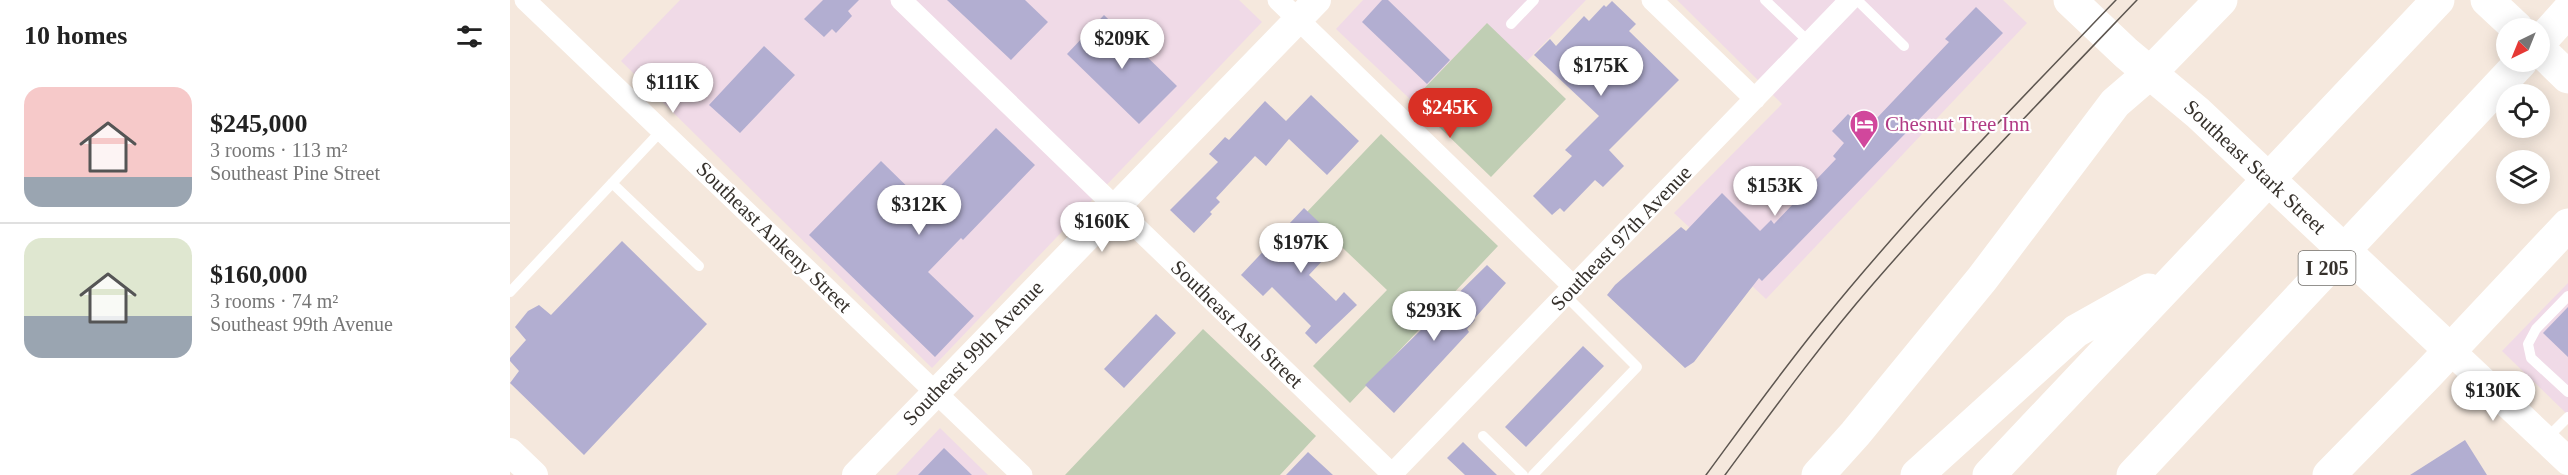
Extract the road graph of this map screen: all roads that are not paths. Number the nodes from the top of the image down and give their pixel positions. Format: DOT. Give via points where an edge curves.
graph roads {
  1 [pos="525,0"];
  2 [pos="901,0"];
  3 [pos="1534,0"];
  4 [pos="1652,0"];
  5 [pos="1766,0"];
  6 [pos="1851,0"];
  7 [pos="1857,0"];
  8 [pos="2070,0"];
  9 [pos="2221,0"];
  10 [pos="2438,0"];
  11 [pos="2487,0"];
  12 [pos="1298,6"];
  13 [pos="2568,11"];
  14 [pos="2506,18"];
  15 [pos="1511,24"];
  16 [pos="2550,31"];
  17 [pos="1809,42"];
  18 [pos="1904,45"];
  19 [pos="2550,60"];
  20 [pos="2151,72"];
  21 [pos="2512,72"];
  22 [pos="2568,78"];
  23 [pos="1755,99"];
  24 [pos="662,130"];
  25 [pos="612,183"];
  26 [pos="1115,206"];
  27 [pos="2568,225"];
  28 [pos="699,266"];
  29 [pos="2178,274"];
  30 [pos="510,292"];
  31 [pos="1570,292"];
  32 [pos="2568,296"];
  33 [pos="2450,350"];
  34 [pos="935,392"];
  35 [pos="2568,392"];
  36 [pos="2568,417"];
  37 [pos="1483,436"];
  38 [pos="2546,439"];
  39 [pos="510,452"];
  40 [pos="2568,461"];
  41 [pos="1392,474"];
  42 [pos="534,475"];
  43 [pos="856,475"];
  44 [pos="1022,475"];
  45 [pos="1523,475"];
  46 [pos="1533,475"];
  47 [pos="1818,475"];
  48 [pos="1917,475"];
  49 [pos="1989,475"];
  50 [pos="2133,475"];
  51 [pos="2329,475"];
  1 -- 24 [label="street, Southeast Ankeny Street"];
  2 -- 26 [label="street, Southeast Ash Street"];
  3 -- 15 [label="lane"];
  4 -- 23 [label="street"];
  5 -- 17 [label="lane"];
  6 -- 17 [label="street, Southeast 97th Avenue"];
  7 -- 18 [label="lane"];
  8 -- 20 [label="main road, Southeast Stark Street"];
  9 -- 20 [label="main road"];
  10 -- 29 [label="main road"];
  11 -- 14 [label="main road"];
  12 -- 26 [label="street, Southeast 99th Avenue"];
  12 -- 31 [label="street"];
  13 -- 16 [label="main road"];
  17 -- 23 [label="street, Southeast 97th Avenue"];
  19 -- 22 [label="main road"];
  20 -- 33 [label="main road, Southeast Stark Street"];
  20 -- 47 [label="main road" via="2115,103 1983,279"];
  21 -- 50 [label="main road, I 205"];
  23 -- 31 [label="street, Southeast 97th Avenue"];
  24 -- 25 [label="lane"];
  24 -- 34 [label="street, Southeast Ankeny Street"];
  25 -- 28 [label="lane"];
  25 -- 30 [label="lane"];
  26 -- 34 [label="street, Southeast 99th Avenue"];
  26 -- 41 [label="street, Southeast Ash Street"];
  27 -- 33 [label="main road"];
  29 -- 48 [label="main road" via="2076,331"];
  29 -- 49 [label="main road"];
  31 -- 41 [label="street, Southeast 97th Avenue"];
  31 -- 46 [label="lane" via="1637,367"];
  32 -- 35 [label="lane" via="2536,329 2528,344 2531,358"];
  33 -- 38 [label="street, Southeast Stark Street"];
  33 -- 51 [label="main road"];
  34 -- 43 [label="street, Southeast 99th Avenue"];
  34 -- 44 [label="street, Southeast Ankeny Street"];
  36 -- 38 [label="lane"];
  37 -- 45 [label="lane"];
  38 -- 40 [label="street, Southeast Stark Street"];
  39 -- 42 [label="street"];
}
